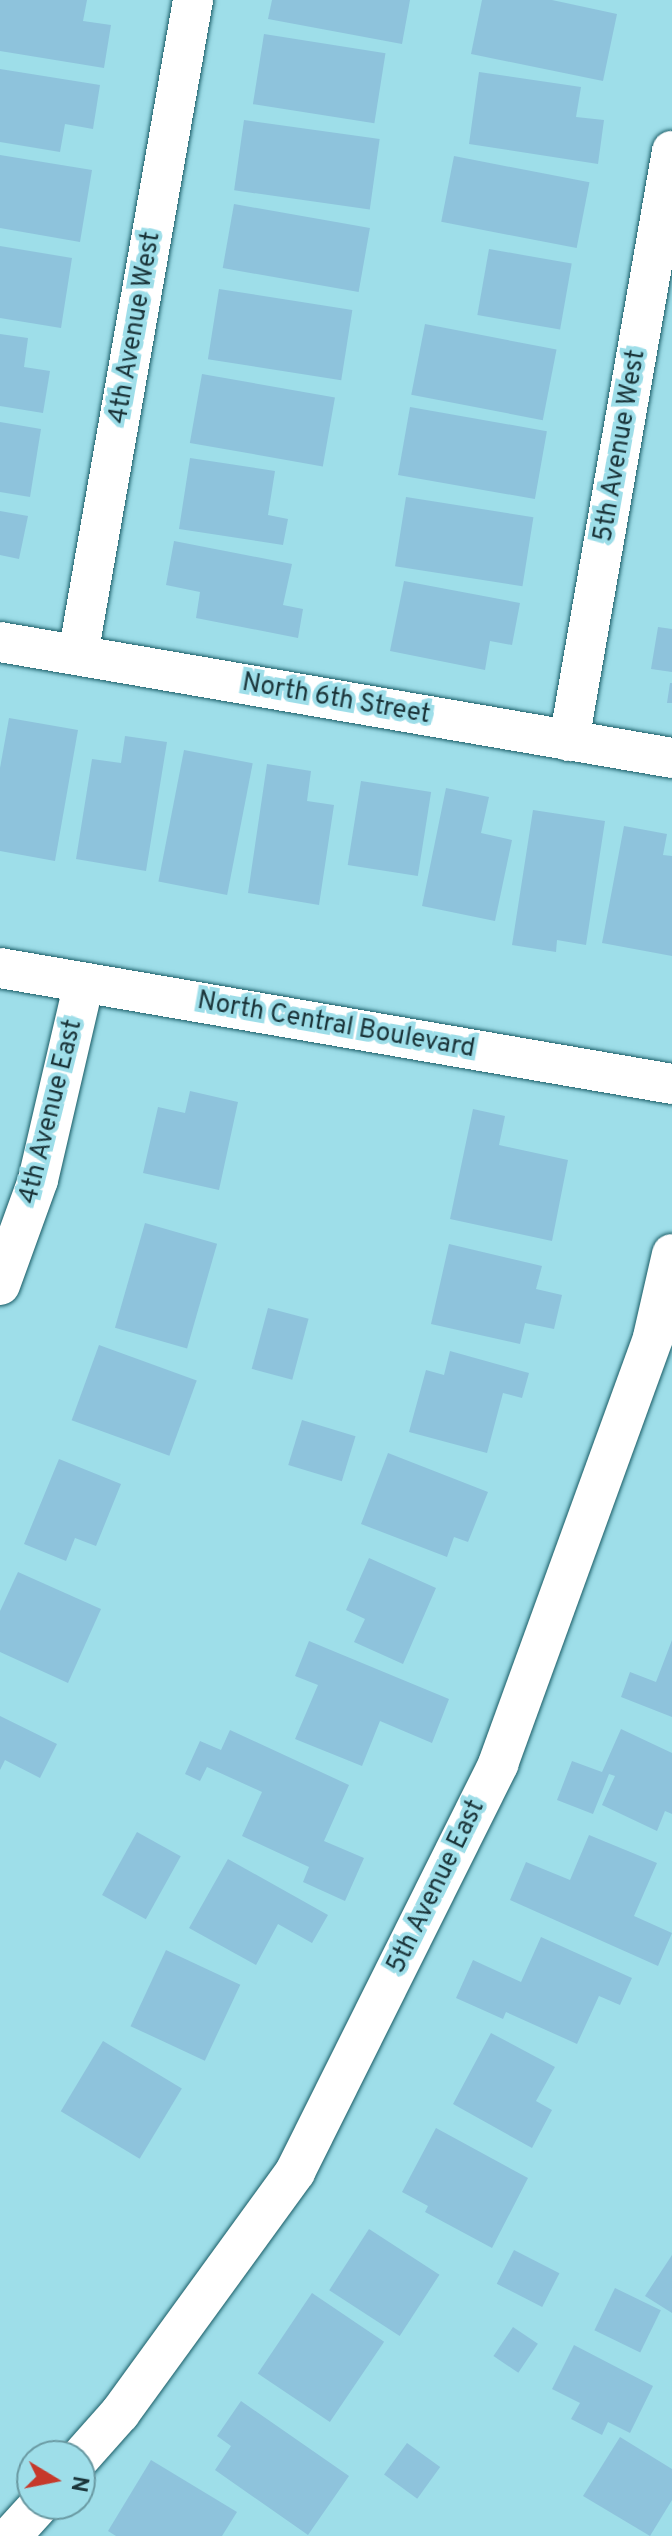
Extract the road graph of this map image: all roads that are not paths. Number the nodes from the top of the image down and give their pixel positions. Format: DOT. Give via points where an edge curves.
graph roads {
  1 [pos="193,0"];
  2 [pos="672,151"];
  3 [pos="0,642"];
  4 [pos="78,655"];
  5 [pos="569,741"];
  6 [pos="672,758"];
  7 [pos="0,968"];
  8 [pos="84,983"];
  9 [pos="672,1084"];
  10 [pos="672,1254"];
  11 [pos="0,1285"];
  12 [pos="96,2440"];
  13 [pos="26,2520"];
  14 [pos="11,2536"];
  1 -- 4 [label="street, 4th Avenue West"];
  2 -- 5 [label="street, 5th Avenue West"];
  3 -- 4 [label="street, North 6th Street"];
  4 -- 5 [label="street, North 6th Street"];
  5 -- 6 [label="street, North 6th Street"];
  7 -- 8 [label="street, North Central Boulevard"];
  8 -- 9 [label="street, North Central Boulevard"];
  8 -- 11 [label="street, 4th Avenue East" via="38,1180"];
  10 -- 12 [label="street, 5th Avenue East" via="653,1337 498,1764 295,2172"];
  13 -- 14 [label="street"];
}
